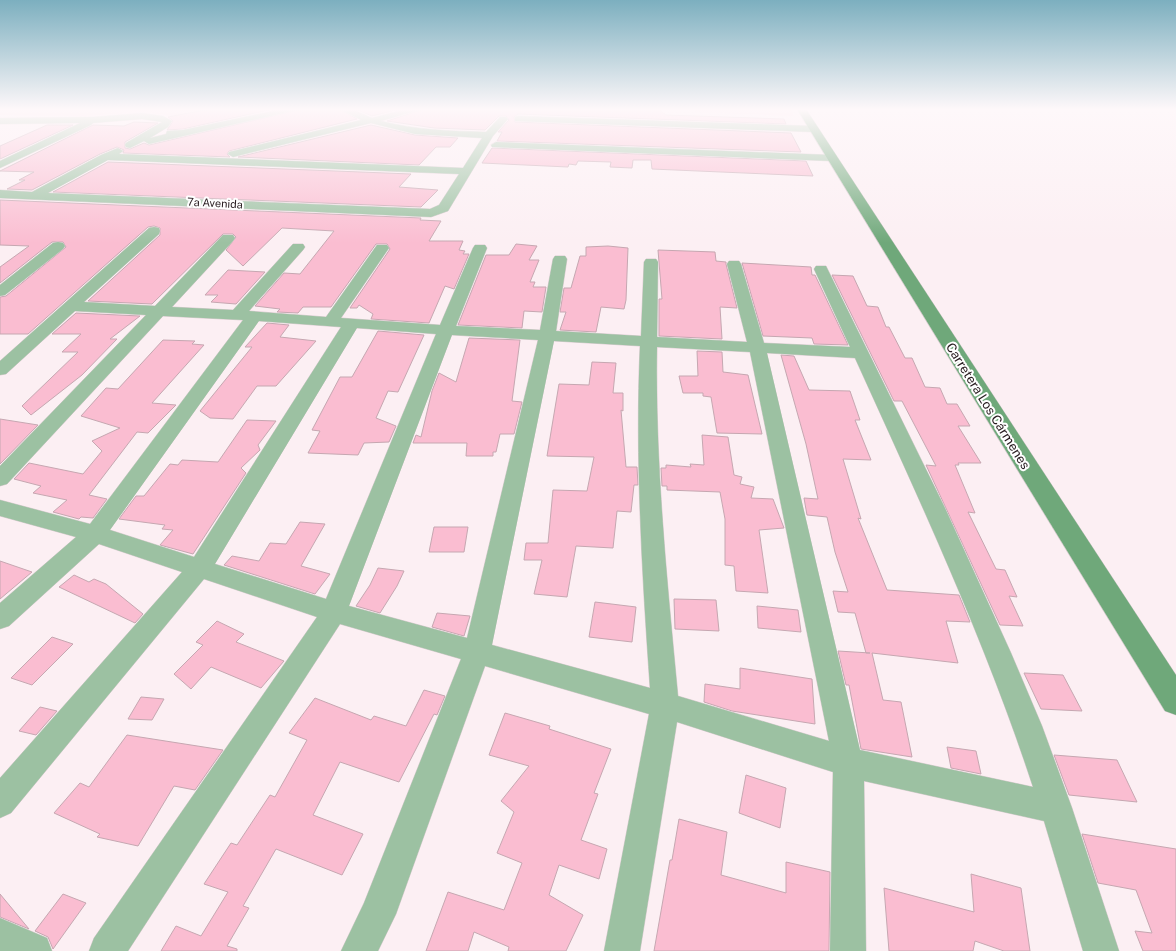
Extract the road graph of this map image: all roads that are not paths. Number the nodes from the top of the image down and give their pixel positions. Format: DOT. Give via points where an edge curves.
graph roads {
  1 [pos="24,153"];
  2 [pos="113,153"];
  3 [pos="237,153"];
  4 [pos="477,153"];
  5 [pos="712,153"];
  6 [pos="828,153"];
  7 [pos="105,157"];
  8 [pos="831,158"];
  9 [pos="208,160"];
  10 [pos="0,165"];
  11 [pos="465,171"];
  12 [pos="0,194"];
  13 [pos="36,195"];
  14 [pos="154,232"];
  15 [pos="228,238"];
  16 [pos="58,246"];
  17 [pos="298,247"];
  18 [pos="382,248"];
  19 [pos="480,248"];
  20 [pos="560,259"];
  21 [pos="651,262"];
  22 [pos="734,264"];
  23 [pos="821,269"];
  24 [pos="0,292"];
  25 [pos="70,306"];
  26 [pos="159,311"];
  27 [pos="245,316"];
  28 [pos="342,322"];
  29 [pos="446,330"];
  30 [pos="547,336"];
  31 [pos="649,341"];
  32 [pos="756,348"];
  33 [pos="861,353"];
  34 [pos="0,370"];
  35 [pos="0,479"];
  36 [pos="0,508"];
  37 [pos="95,534"];
  38 [pos="199,569"];
  39 [pos="334,612"];
  40 [pos="0,618"];
  41 [pos="477,652"];
  42 [pos="1176,701"];
  43 [pos="665,705"];
  44 [pos="848,762"];
  45 [pos="0,802"];
  46 [pos="1056,808"];
  47 [pos="0,936"];
  48 [pos="34,951"];
  49 [pos="107,951"];
  50 [pos="359,951"];
  51 [pos="622,951"];
  52 [pos="848,951"];
  53 [pos="1101,951"];
  1 -- 10 [label="street"];
  2 -- 7 [label="street"];
  3 -- 9 [label="street"];
  4 -- 11 [label="street"];
  5 -- 8 [label="street"];
  6 -- 8 [label="main road, Carretera Los Cármenes"];
  7 -- 9 [label="street"];
  7 -- 13 [label="street"];
  8 -- 42 [label="main road, Carretera Los Cármenes"];
  9 -- 11 [label="street"];
  11 -- 13 [label="street, 7a Avenida" via="444,208 431,213"];
  12 -- 13 [label="street, 7a Avenida"];
  14 -- 25 [label="street"];
  15 -- 26 [label="street"];
  16 -- 24 [label="street"];
  17 -- 27 [label="street"];
  18 -- 28 [label="street"];
  19 -- 29 [label="street"];
  20 -- 30 [label="street"];
  21 -- 31 [label="street"];
  22 -- 32 [label="street"];
  23 -- 33 [label="street"];
  25 -- 26 [label="street"];
  25 -- 34 [label="street"];
  26 -- 27 [label="street"];
  26 -- 35 [label="street"];
  27 -- 28 [label="street"];
  27 -- 37 [label="street"];
  28 -- 29 [label="street"];
  28 -- 38 [label="street"];
  29 -- 30 [label="street"];
  29 -- 39 [label="street"];
  30 -- 31 [label="street"];
  30 -- 41 [label="street"];
  31 -- 32 [label="street"];
  31 -- 43 [label="street" via="647,399 656,592"];
  32 -- 33 [label="street"];
  32 -- 44 [label="street"];
  33 -- 46 [label="street" via="998,654"];
  36 -- 37 [label="street"];
  37 -- 38 [label="street"];
  37 -- 40 [label="street"];
  38 -- 39 [label="street"];
  38 -- 45 [label="street"];
  39 -- 41 [label="street"];
  39 -- 49 [label="street"];
  41 -- 43 [label="street"];
  41 -- 50 [label="street" via="378,914"];
  43 -- 44 [label="street"];
  43 -- 51 [label="street"];
  44 -- 46 [label="street"];
  44 -- 52 [label="street"];
  46 -- 53 [label="street"];
  47 -- 48 [label="street"];
}
